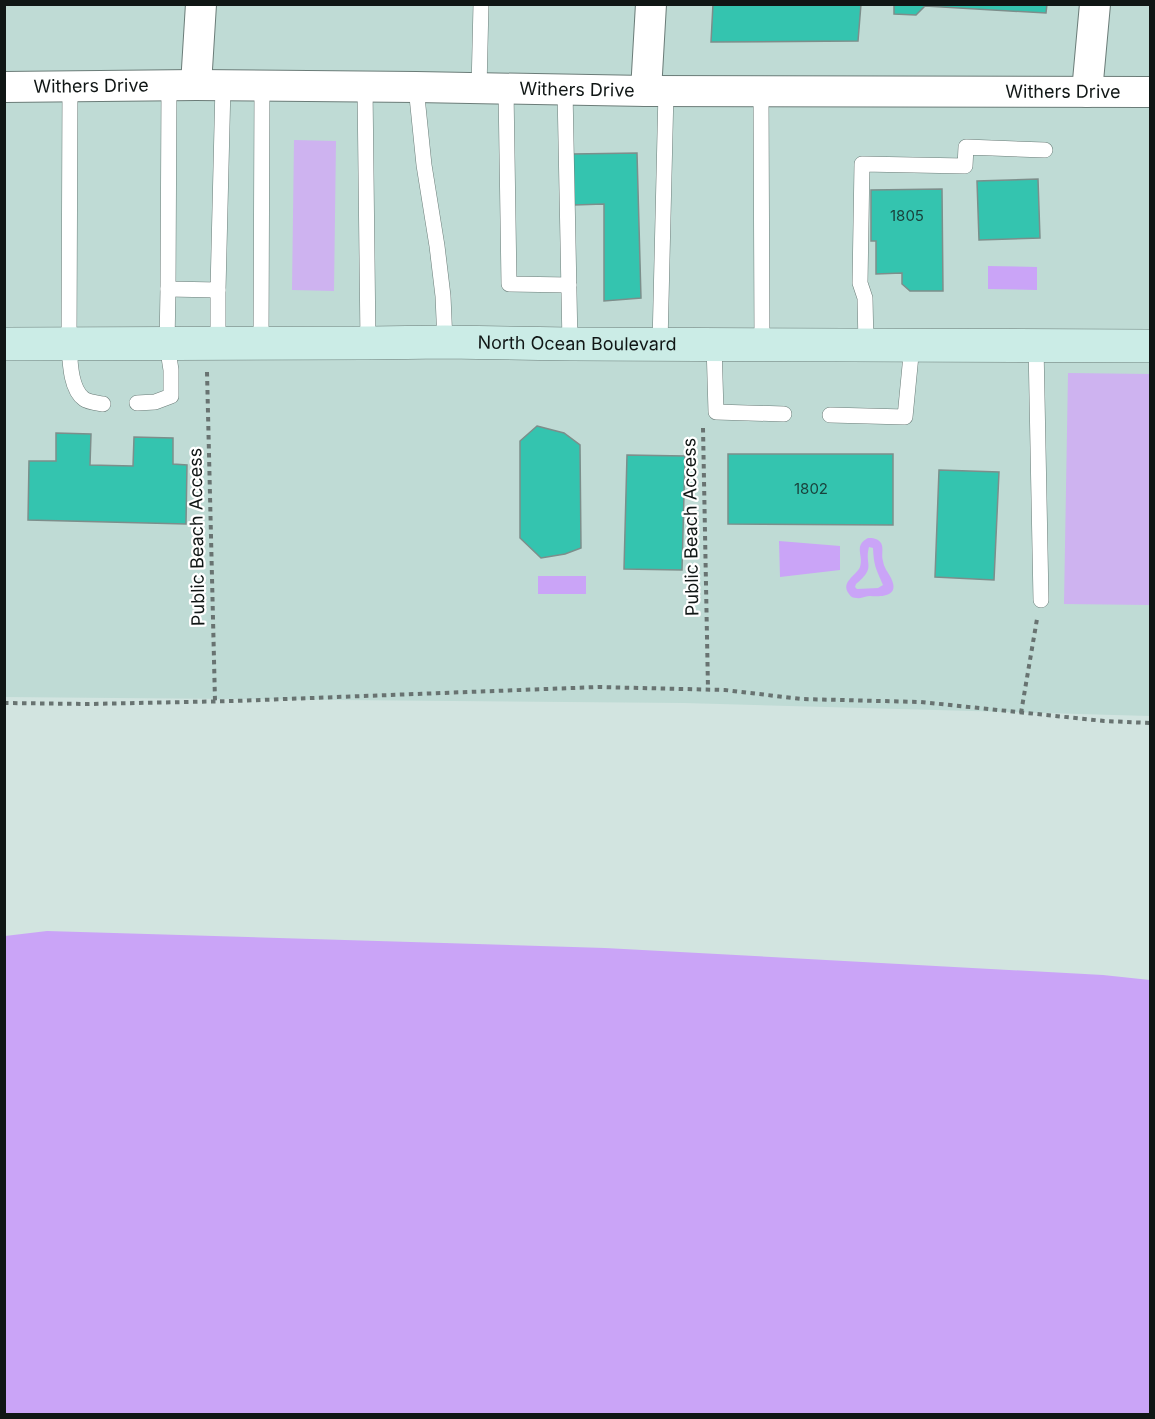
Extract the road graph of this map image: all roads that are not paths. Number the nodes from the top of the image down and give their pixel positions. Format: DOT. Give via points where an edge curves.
graph roads {
  1 [pos="201,4"];
  2 [pos="481,4"];
  3 [pos="651,4"];
  4 [pos="1095,4"];
  5 [pos="70,85"];
  6 [pos="196,85"];
  7 [pos="262,86"];
  8 [pos="4,87"];
  9 [pos="364,87"];
  10 [pos="416,87"];
  11 [pos="492,89"];
  12 [pos="565,90"];
  13 [pos="656,91"];
  14 [pos="761,92"];
  15 [pos="1087,92"];
  16 [pos="1150,92"];
  17 [pos="1045,150"];
  18 [pos="568,285"];
  19 [pos="168,290"];
  20 [pos="218,290"];
  21 [pos="445,342"];
  22 [pos="261,343"];
  23 [pos="368,343"];
  24 [pos="4,344"];
  25 [pos="69,344"];
  26 [pos="167,344"];
  27 [pos="570,344"];
  28 [pos="660,344"];
  29 [pos="714,344"];
  30 [pos="762,344"];
  31 [pos="866,345"];
  32 [pos="912,345"];
  33 [pos="1036,345"];
  34 [pos="1150,346"];
  35 [pos="212,357"];
  36 [pos="137,403"];
  37 [pos="103,404"];
  38 [pos="784,414"];
  39 [pos="830,415"];
  40 [pos="1041,600"];
  1 -- 6 [label="street"];
  2 -- 11 [label="lane"];
  3 -- 13 [label="street"];
  4 -- 15 [label="street"];
  5 -- 6 [label="street, Withers Drive"];
  5 -- 8 [label="street, Withers Drive"];
  5 -- 25 [label="lane"];
  6 -- 7 [label="street, Withers Drive"];
  6 -- 19 [label="lane"];
  6 -- 20 [label="lane"];
  7 -- 9 [label="street, Withers Drive"];
  7 -- 22 [label="lane"];
  9 -- 10 [label="street, Withers Drive"];
  9 -- 23 [label="lane"];
  10 -- 11 [label="street, Withers Drive"];
  10 -- 21 [label="lane" via="443,296"];
  11 -- 12 [label="street, Withers Drive"];
  11 -- 18 [label="lane" via="509,284"];
  12 -- 13 [label="street, Withers Drive"];
  12 -- 18 [label="lane"];
  13 -- 14 [label="street, Withers Drive"];
  13 -- 28 [label="lane"];
  14 -- 15 [label="street, Withers Drive"];
  14 -- 30 [label="lane"];
  15 -- 16 [label="street, Withers Drive"];
  17 -- 31 [label="lane" via="966,147 965,166 862,164 860,283 865,298"];
  18 -- 27 [label="lane"];
  19 -- 20 [label="lane"];
  19 -- 26 [label="lane"];
  20 -- 35 [label="lane"];
  21 -- 23 [label="main road, North Ocean Boulevard"];
  21 -- 27 [label="main road, North Ocean Boulevard"];
  22 -- 23 [label="main road, North Ocean Boulevard"];
  22 -- 35 [label="main road, North Ocean Boulevard"];
  24 -- 25 [label="main road, North Ocean Boulevard"];
  25 -- 26 [label="main road, North Ocean Boulevard"];
  25 -- 37 [label="lane" via="71,371 78,391 85,400"];
  26 -- 35 [label="main road, North Ocean Boulevard"];
  26 -- 36 [label="lane" via="171,396"];
  27 -- 28 [label="main road, North Ocean Boulevard"];
  28 -- 29 [label="main road, North Ocean Boulevard"];
  29 -- 30 [label="main road, North Ocean Boulevard"];
  29 -- 38 [label="lane" via="716,412"];
  30 -- 31 [label="main road, North Ocean Boulevard"];
  31 -- 32 [label="main road, North Ocean Boulevard"];
  32 -- 33 [label="main road, North Ocean Boulevard"];
  32 -- 39 [label="lane" via="905,417"];
  33 -- 34 [label="main road, North Ocean Boulevard"];
  33 -- 40 [label="lane"];
}
